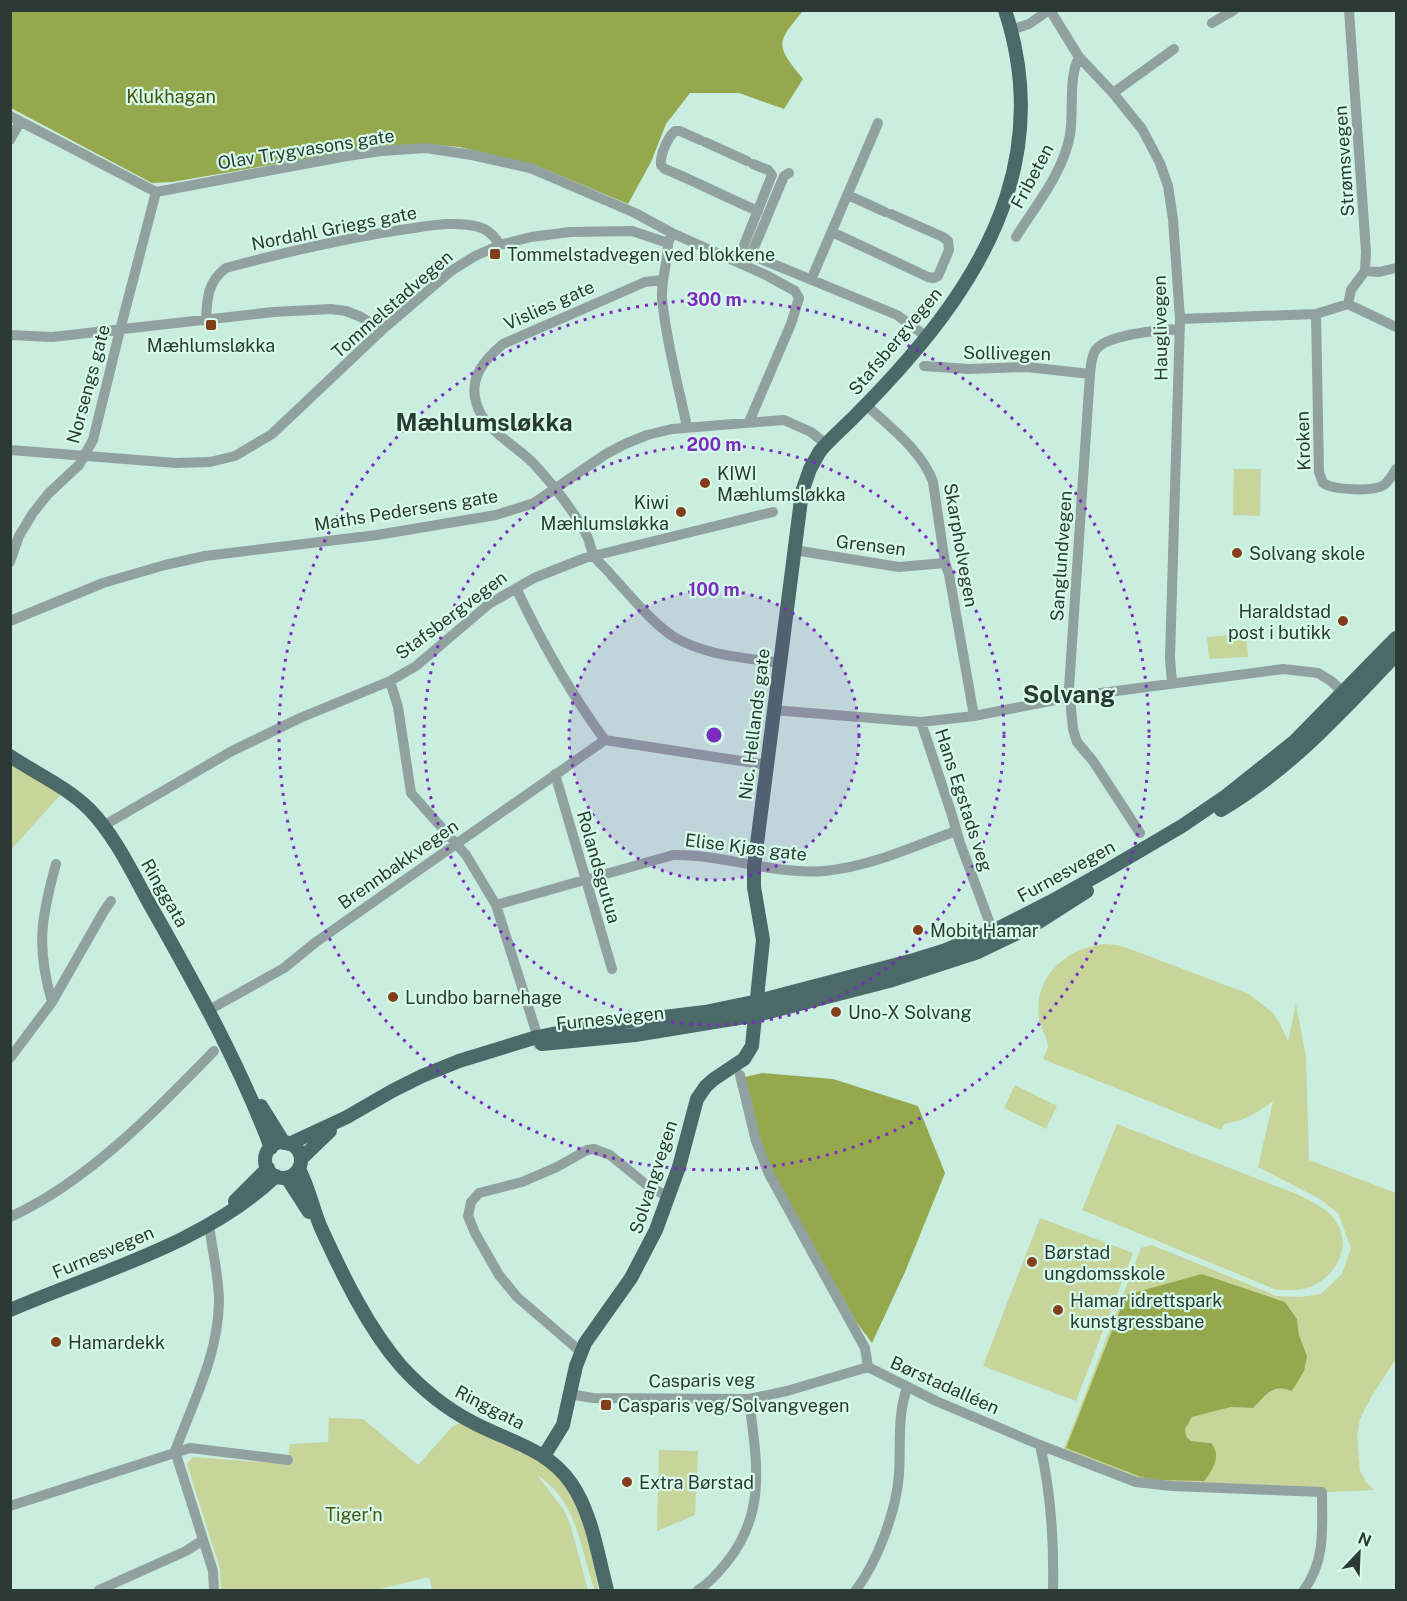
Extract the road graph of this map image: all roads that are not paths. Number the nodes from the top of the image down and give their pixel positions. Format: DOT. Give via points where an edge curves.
graph roads {
  1 [pos="1005,10"];
  2 [pos="1049,10"];
  3 [pos="1234,10"];
  4 [pos="1349,10"];
  5 [pos="1212,23"];
  6 [pos="1011,30"];
  7 [pos="1174,49"];
  8 [pos="1079,57"];
  9 [pos="1113,93"];
  10 [pos="15,119"];
  11 [pos="878,123"];
  12 [pos="10,140"];
  13 [pos="789,173"];
  14 [pos="156,192"];
  15 [pos="848,195"];
  16 [pos="758,211"];
  17 [pos="832,232"];
  18 [pos="1016,237"];
  19 [pos="670,238"];
  20 [pos="500,245"];
  21 [pos="751,255"];
  22 [pos="1396,268"];
  23 [pos="1365,271"];
  24 [pos="662,280"];
  25 [pos="811,280"];
  26 [pos="1348,304"];
  27 [pos="1316,314"];
  28 [pos="206,319"];
  29 [pos="1180,324"];
  30 [pos="1396,327"];
  31 [pos="120,330"];
  32 [pos="382,330"];
  33 [pos="10,335"];
  34 [pos="927,337"];
  35 [pos="924,366"];
  36 [pos="1089,374"];
  37 [pos="866,405"];
  38 [pos="749,422"];
  39 [pos="687,427"];
  40 [pos="826,444"];
  41 [pos="10,450"];
  42 [pos="85,456"];
  43 [pos="1396,469"];
  44 [pos="554,489"];
  45 [pos="773,512"];
  46 [pos="794,550"];
  47 [pos="595,557"];
  48 [pos="10,562"];
  49 [pos="945,563"];
  50 [pos="516,588"];
  51 [pos="11,619"];
  52 [pos="1396,638"];
  53 [pos="1396,655"];
  54 [pos="780,663"];
  55 [pos="390,681"];
  56 [pos="1172,683"];
  57 [pos="1071,697"];
  58 [pos="1348,697"];
  59 [pos="773,710"];
  60 [pos="974,716"];
  61 [pos="921,722"];
  62 [pos="605,740"];
  63 [pos="10,756"];
  64 [pos="767,765"];
  65 [pos="555,774"];
  66 [pos="103,826"];
  67 [pos="956,831"];
  68 [pos="1140,833"];
  69 [pos="456,843"];
  70 [pos="56,864"];
  71 [pos="754,867"];
  72 [pos="586,880"];
  73 [pos="111,901"];
  74 [pos="496,905"];
  75 [pos="989,921"];
  76 [pos="612,969"];
  77 [pos="52,1002"];
  78 [pos="758,1009"];
  79 [pos="209,1010"];
  80 [pos="538,1041"];
  81 [pos="214,1051"];
  82 [pos="10,1058"];
  83 [pos="740,1075"];
  84 [pos="246,1084"];
  85 [pos="347,1117"];
  86 [pos="287,1143"];
  87 [pos="271,1148"];
  88 [pos="300,1164"];
  89 [pos="277,1174"];
  90 [pos="669,1197"];
  91 [pos="10,1217"];
  92 [pos="209,1224"];
  93 [pos="321,1228"];
  94 [pos="10,1310"];
  95 [pos="581,1352"];
  96 [pos="868,1367"];
  97 [pos="907,1388"];
  98 [pos="569,1394"];
  99 [pos="749,1399"];
  100 [pos="1040,1445"];
  101 [pos="175,1451"];
  102 [pos="544,1456"];
  103 [pos="288,1460"];
  104 [pos="10,1506"];
  105 [pos="203,1540"];
  106 [pos="99,1590"];
  107 [pos="214,1590"];
  108 [pos="607,1590"];
  109 [pos="698,1590"];
  110 [pos="856,1590"];
  111 [pos="1053,1590"];
  112 [pos="1304,1590"];
  1 -- 6 [label="main road, Stafsbergvegen"];
  2 -- 6 [label="street" via="1029,24"];
  2 -- 8 [label="street, Hauglivegen"];
  3 -- 5 [label="street"];
  4 -- 23 [label="street, Strømsvegen" via="1365,214"];
  6 -- 34 [label="main road, Stafsbergvegen" via="1020,76 1022,115 1009,188 977,264"];
  7 -- 9 [label="street"];
  8 -- 9 [label="street, Hauglivegen"];
  8 -- 18 [label="street, Fribeten" via="1074,67 1070,136 1064,156 1038,206"];
  9 -- 29 [label="street, Hauglivegen" via="1146,134 1166,177"];
  10 -- 12 [label="street"];
  10 -- 14 [label="street"];
  11 -- 15 [label="street"];
  13 -- 21 [label="street" via="784,176"];
  14 -- 19 [label="street, Olav Trygvasons gate" via="347,156 426,148 530,168 635,213"];
  14 -- 31 [label="street, Norsengs gate"];
  15 -- 17 [label="street"];
  15 -- 17 [label="street" via="948,241 949,250 938,276 928,277"];
  16 -- 16 [label="street" via="665,169 660,160 671,135 680,131 768,170 772,175"];
  16 -- 21 [label="street" via="742,250"];
  17 -- 25 [label="street"];
  19 -- 20 [label="street, Tommelstadvegen" via="608,230 531,237"];
  19 -- 24 [label="street"];
  19 -- 38 [label="street" via="766,275 795,291 799,298"];
  20 -- 28 [label="street, Nordahl Griegs gate" via="478,226 444,224 293,250 226,268 217,274 208,292"];
  20 -- 32 [label="street, Tommelstadvegen" via="451,271"];
  21 -- 25 [label="street"];
  22 -- 23 [label="street"];
  23 -- 26 [label="street" via="1351,290"];
  24 -- 39 [label="street" via="666,328"];
  24 -- 44 [label="street, Vislies gate" via="645,282 511,340 481,367 474,391 479,411"];
  25 -- 34 [label="street" via="897,315"];
  26 -- 27 [label="street, Sanglundvegen"];
  26 -- 30 [label="street"];
  27 -- 29 [label="street, Sanglundvegen"];
  27 -- 43 [label="street, Kroken" via="1319,472 1323,483 1344,489 1377,488"];
  28 -- 31 [label="street"];
  28 -- 32 [label="street" via="331,309 361,317"];
  29 -- 36 [label="street, Sanglundvegen" via="1110,340 1095,351"];
  29 -- 56 [label="street, Hauglivegen"];
  31 -- 33 [label="street" via="52,337"];
  31 -- 42 [label="street, Norsengs gate" via="93,440"];
  32 -- 42 [label="street, Tommelstadvegen" via="272,434 235,456 210,462 176,463"];
  34 -- 37 [label="main road, Stafsbergvegen"];
  35 -- 36 [label="street, Sollivegen" via="1027,367"];
  36 -- 57 [label="street, Sanglundvegen"];
  37 -- 40 [label="main road, Stafsbergvegen"];
  37 -- 49 [label="street, Skarpholvegen" via="930,472"];
  38 -- 39 [label="street, Maths Pedersens gate"];
  38 -- 40 [label="street, Maths Pedersens gate" via="784,420 812,432"];
  39 -- 44 [label="street, Maths Pedersens gate" via="625,444"];
  40 -- 46 [label="main road, Nic. Hellands gate" via="806,477"];
  41 -- 42 [label="street, Tommelstadvegen"];
  42 -- 48 [label="street, Norsengs gate" via="33,513"];
  44 -- 47 [label="street, Vislies gate" via="588,538"];
  44 -- 51 [label="street, Maths Pedersens gate" via="534,502 495,515 165,565 103,583"];
  45 -- 47 [label="street, Stafsbergvegen"];
  46 -- 49 [label="street, Grensen" via="899,567"];
  46 -- 54 [label="main road, Nic. Hellands gate"];
  47 -- 50 [label="street, Stafsbergvegen" via="550,571"];
  47 -- 54 [label="street, Vislies gate" via="672,636 712,653"];
  49 -- 60 [label="street, Skarpholvegen"];
  50 -- 55 [label="street, Stafsbergvegen" via="489,604 416,666"];
  50 -- 62 [label="street" via="566,682"];
  52 -- 58 [label="main road, Furnesvegen"];
  53 -- 58 [label="main road, Furnesvegen"];
  54 -- 59 [label="main road, Nic. Hellands gate"];
  55 -- 66 [label="street, Stafsbergvegen" via="232,751"];
  55 -- 69 [label="street" via="398,707 411,793"];
  56 -- 57 [label="street"];
  56 -- 58 [label="street" via="1283,669 1318,673"];
  57 -- 60 [label="street"];
  57 -- 68 [label="street, Sanglundvegen" via="1077,742"];
  58 -- 78 [label="main road, Furnesvegen" via="1301,752 1275,774 1027,929 955,961 889,981"];
  59 -- 61 [label="street"];
  59 -- 64 [label="main road, Nic. Hellands gate"];
  60 -- 61 [label="street"];
  61 -- 67 [label="street, Hans Egstads veg"];
  62 -- 64 [label="street"];
  62 -- 65 [label="street, Brennbakkvegen"];
  63 -- 66 [label="main road, Ringgata" via="81,801"];
  64 -- 71 [label="main road, Nic. Hellands gate"];
  65 -- 69 [label="street, Brennbakkvegen"];
  65 -- 72 [label="street, Rolandsgutua"];
  66 -- 79 [label="main road, Ringgata"];
  67 -- 71 [label="street, Elise Kjøs gate" via="889,856 839,869"];
  67 -- 75 [label="street, Hans Egstads veg"];
  69 -- 74 [label="street"];
  69 -- 79 [label="street, Brennbakkvegen" via="284,968"];
  70 -- 77 [label="street" via="41,928 44,972"];
  71 -- 72 [label="street, Elise Kjøs gate" via="673,855"];
  71 -- 78 [label="main road, Nic. Hellands gate" via="763,940"];
  72 -- 74 [label="street, Elise Kjøs gate"];
  72 -- 76 [label="street, Rolandsgutua"];
  73 -- 77 [label="street"];
  74 -- 80 [label="street"];
  77 -- 82 [label="street"];
  78 -- 80 [label="main road, Furnesvegen" via="635,1035"];
  78 -- 90 [label="main road, Solvangvegen" via="750,1052 706,1086 697,1099"];
  79 -- 84 [label="main road, Ringgata"];
  80 -- 85 [label="main road, Furnesvegen" via="459,1061 422,1076"];
  81 -- 91 [label="street" via="165,1102 101,1158"];
  83 -- 96 [label="street, Børstadalléen" via="756,1141 769,1174 865,1348"];
  84 -- 86 [label="main road, Ringgata"];
  84 -- 87 [label="main road, Ringgata"];
  85 -- 86 [label="main road, Furnesvegen"];
  85 -- 88 [label="main road, Furnesvegen"];
  86 -- 87 [label="main road"];
  86 -- 88 [label="main road" via="297,1149"];
  87 -- 89 [label="main road" via="266,1157"];
  88 -- 89 [label="main road"];
  88 -- 93 [label="main road, Ringgata"];
  89 -- 92 [label="main road, Furnesvegen" via="262,1190"];
  89 -- 93 [label="main road, Ringgata"];
  90 -- 95 [label="main road, Solvangvegen" via="650,1245"];
  90 -- 95 [label="street" via="648,1186 610,1155 594,1149 522,1182 479,1193 471,1203 468,1216 474,1233 500,1275 517,1298"];
  92 -- 94 [label="main road, Furnesvegen" via="143,1257"];
  92 -- 101 [label="street" via="219,1302 215,1331 203,1382"];
  93 -- 102 [label="main road, Ringgata" via="377,1335 411,1376 463,1417"];
  95 -- 98 [label="main road, Solvangvegen"];
  96 -- 97 [label="street, Børstadalléen"];
  96 -- 99 [label="street, Casparis veg"];
  97 -- 100 [label="street, Børstadalléen"];
  97 -- 110 [label="street" via="901,1409 899,1475 892,1509 881,1542"];
  98 -- 99 [label="street, Casparis veg" via="593,1398"];
  98 -- 102 [label="main road, Solvangvegen" via="561,1430"];
  99 -- 109 [label="street" via="757,1485 753,1513 735,1553"];
  100 -- 111 [label="street" via="1052,1541"];
  100 -- 112 [label="street, Børstadalléen" via="1115,1476 1153,1485 1322,1492 1322,1549 1317,1568"];
  101 -- 103 [label="street" via="190,1448"];
  101 -- 104 [label="street"];
  101 -- 105 [label="street"];
  102 -- 108 [label="main road, Ringgata" via="560,1469 580,1498"];
  105 -- 106 [label="street"];
  105 -- 107 [label="street" via="213,1571"];
}
